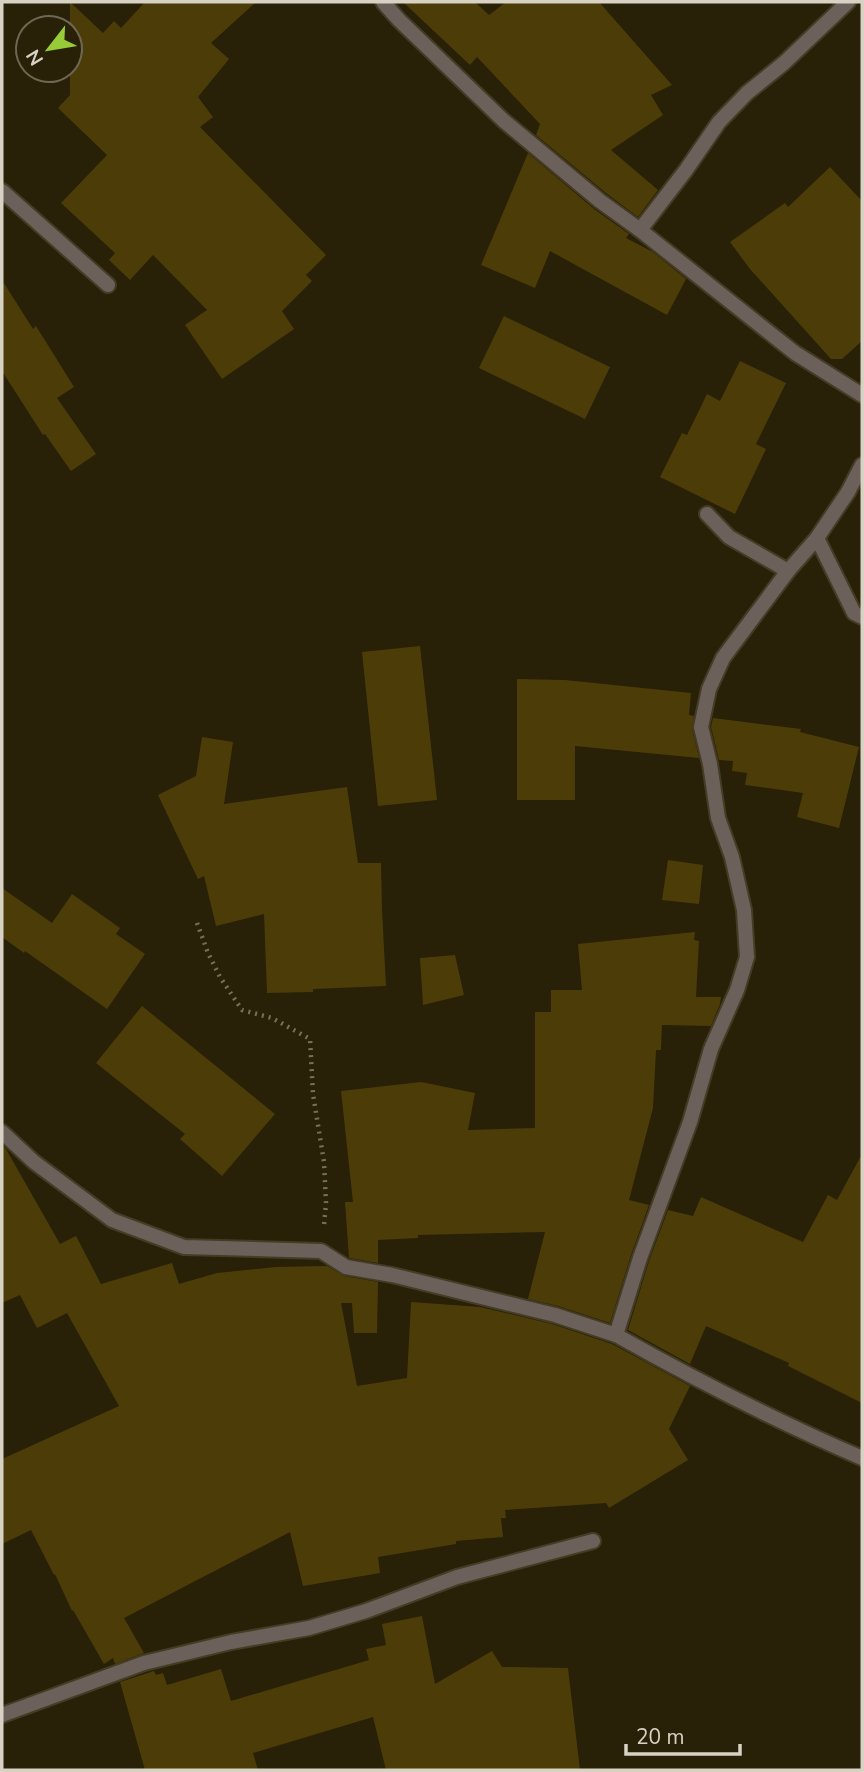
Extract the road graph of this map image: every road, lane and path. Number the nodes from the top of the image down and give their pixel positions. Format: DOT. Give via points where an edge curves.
graph roads {
  1 [pos="383,2"];
  2 [pos="848,2"];
  3 [pos="2,191"];
  4 [pos="640,230"];
  5 [pos="108,285"];
  6 [pos="862,395"];
  7 [pos="862,466"];
  8 [pos="707,514"];
  9 [pos="817,538"];
  10 [pos="788,571"];
  11 [pos="862,617"];
  12 [pos="197,923"];
  13 [pos="2,1132"];
  14 [pos="321,1251"];
  15 [pos="616,1335"];
  16 [pos="862,1458"];
  17 [pos="593,1541"];
  18 [pos="2,1715"];
  1 -- 4 [label="street" via="504,121"];
  2 -- 4 [label="street" via="719,122"];
  3 -- 5 [label="street"];
  4 -- 6 [label="street" via="795,353"];
  7 -- 9 [label="street"];
  8 -- 10 [label="street" via="729,537"];
  9 -- 10 [label="street"];
  9 -- 11 [label="street" via="854,613"];
  10 -- 15 [label="street" via="723,658 709,689 701,727 718,818 744,910 747,957 711,1049"];
  12 -- 14 [label="path" via="214,965 242,1010 272,1018 310,1039 324,1162"];
  13 -- 14 [label="street" via="111,1220 184,1247"];
  14 -- 15 [label="street" via="346,1267 555,1315"];
  15 -- 16 [label="street" via="678,1370"];
  17 -- 18 [label="street" via="457,1577 309,1628 144,1663"];
}
